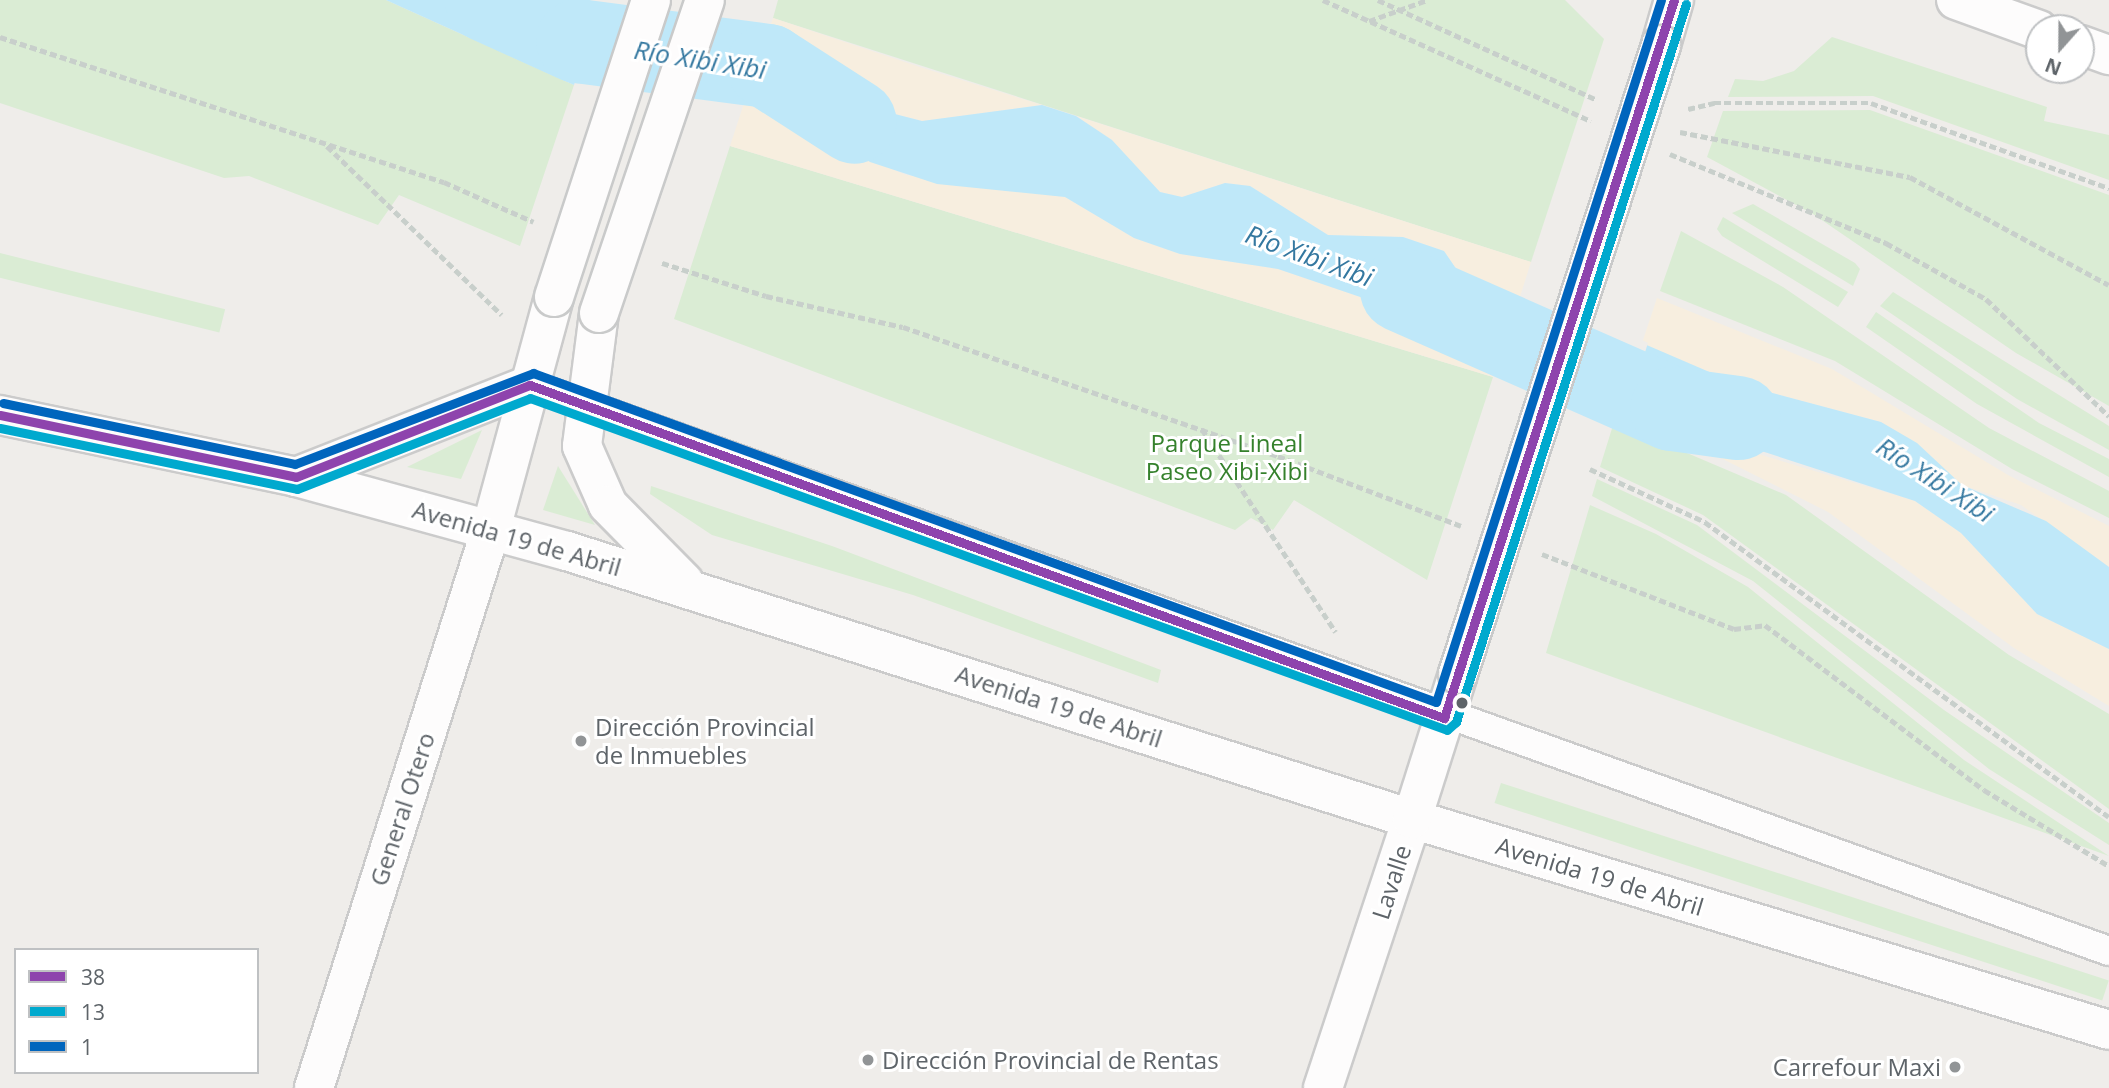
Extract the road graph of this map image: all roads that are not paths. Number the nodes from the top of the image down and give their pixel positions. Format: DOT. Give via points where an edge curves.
graph roads {
  1 [pos="652,0"];
  2 [pos="705,0"];
  3 [pos="1674,0"];
  4 [pos="1956,0"];
  5 [pos="2025,25"];
  6 [pos="530,385"];
  7 [pos="583,401"];
  8 [pos="0,415"];
  9 [pos="296,477"];
  10 [pos="491,529"];
  11 [pos="693,590"];
  12 [pos="1444,718"];
  13 [pos="1412,819"];
  14 [pos="2109,951"];
  15 [pos="2109,1030"];
  16 [pos="314,1088"];
  17 [pos="1323,1088"];
  1 -- 6 [label="main road, General Otero, bridge" via="554,297"];
  2 -- 7 [label="main road, bridge" via="599,313"];
  3 -- 12 [label="main road, Lavalle, bridge"];
  4 -- 5 [label="main road"];
  6 -- 7 [label="lane"];
  6 -- 9 [label="main road"];
  6 -- 10 [label="main road, General Otero"];
  7 -- 11 [label="main road" via="582,446 597,486 642,544"];
  7 -- 12 [label="lane"];
  8 -- 9 [label="main road, Avenida 19 de Abril"];
  9 -- 10 [label="main road, Avenida 19 de Abril"];
  10 -- 11 [label="main road, Avenida 19 de Abril"];
  10 -- 16 [label="main road, General Otero"];
  11 -- 13 [label="main road, Avenida 19 de Abril"];
  12 -- 13 [label="main road, Lavalle"];
  12 -- 14 [label="lane"];
  13 -- 15 [label="main road, Avenida 19 de Abril"];
  13 -- 17 [label="main road, Lavalle"];
}
